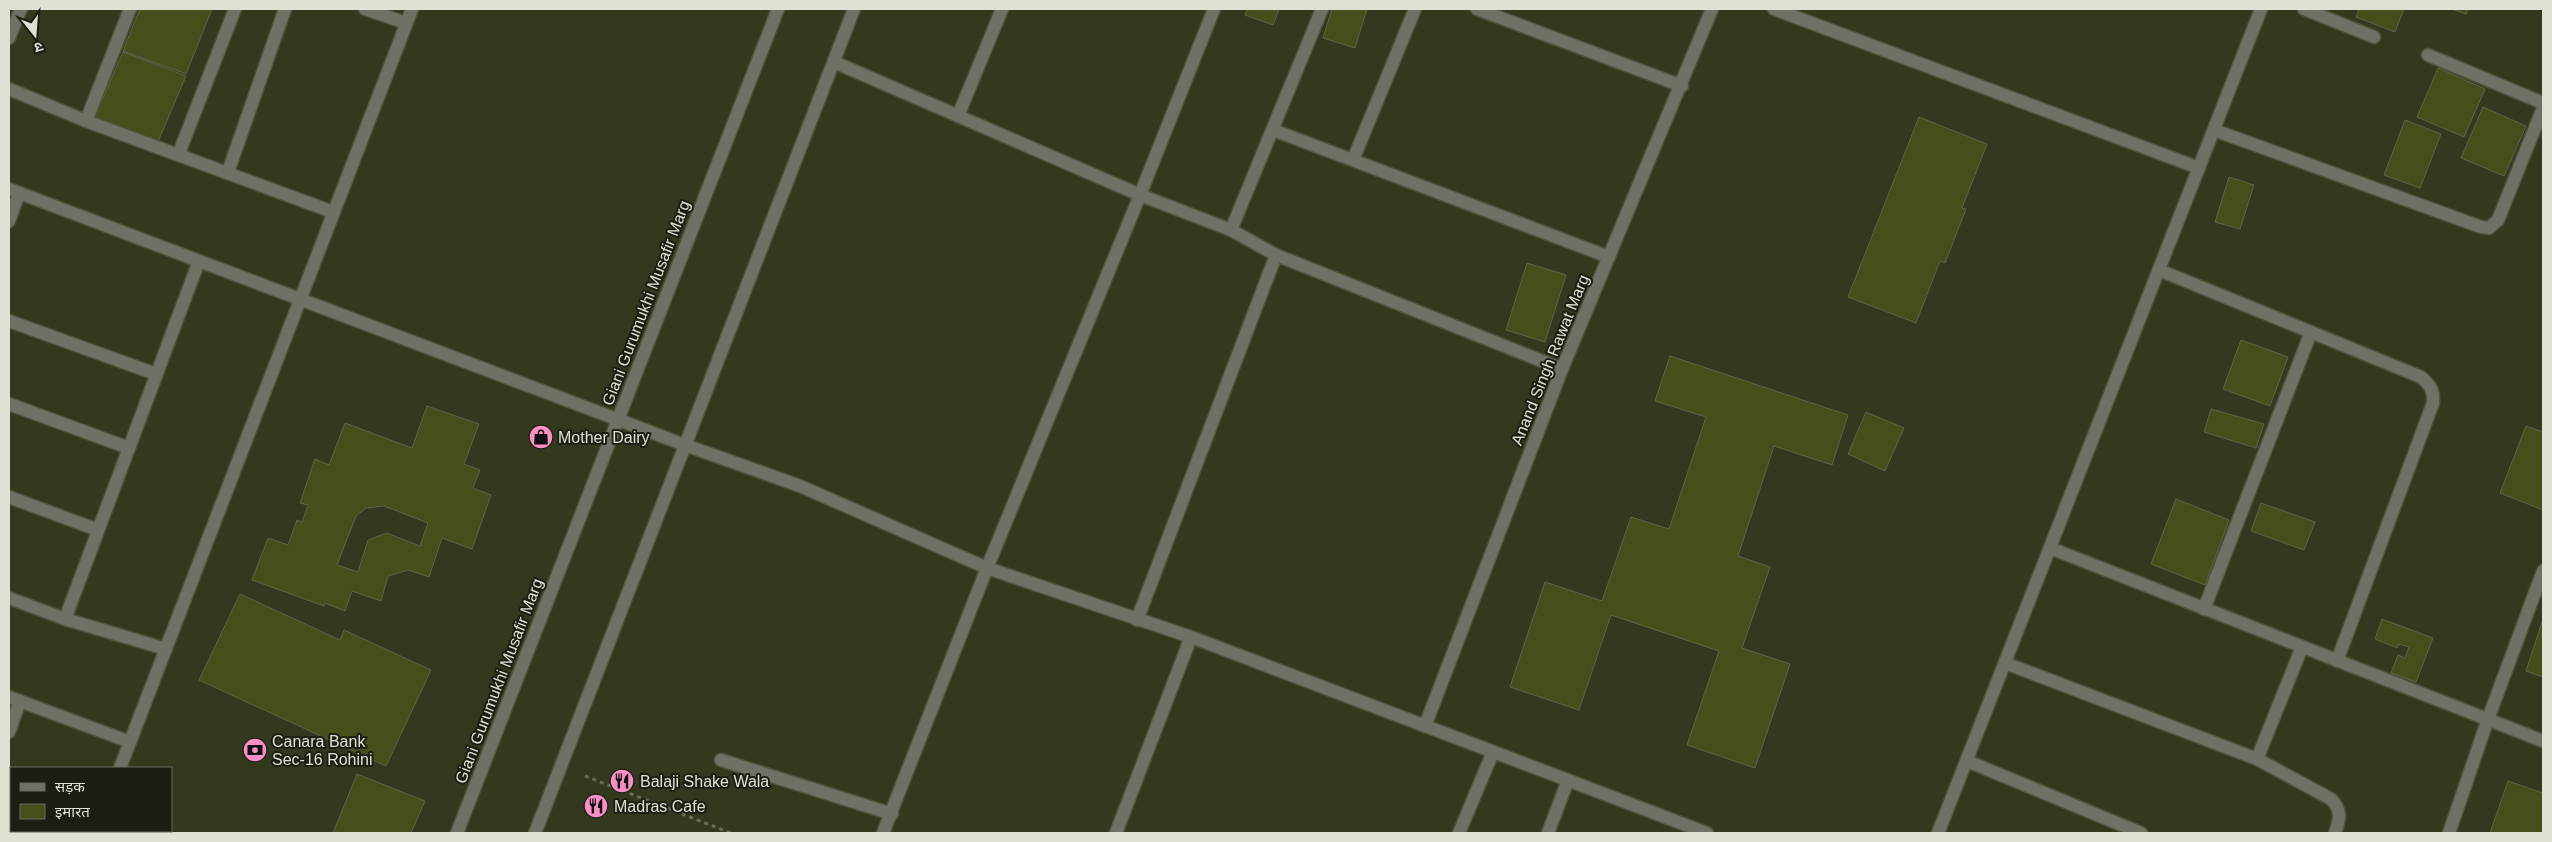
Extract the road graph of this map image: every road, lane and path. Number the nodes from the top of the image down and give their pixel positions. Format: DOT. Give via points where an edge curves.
graph roads {
  1 [pos="20,9"];
  2 [pos="130,9"];
  3 [pos="235,9"];
  4 [pos="285,9"];
  5 [pos="365,9"];
  6 [pos="412,9"];
  7 [pos="778,9"];
  8 [pos="854,9"];
  9 [pos="1002,9"];
  10 [pos="1214,9"];
  11 [pos="1322,9"];
  12 [pos="1415,9"];
  13 [pos="1477,9"];
  14 [pos="1712,9"];
  15 [pos="1774,9"];
  16 [pos="2261,9"];
  17 [pos="2304,9"];
  18 [pos="406,23"];
  19 [pos="2374,37"];
  20 [pos="9,38"];
  21 [pos="2428,55"];
  22 [pos="834,62"];
  23 [pos="1682,86"];
  24 [pos="9,89"];
  25 [pos="2543,103"];
  26 [pos="2543,108"];
  27 [pos="958,116"];
  28 [pos="86,121"];
  29 [pos="1273,130"];
  30 [pos="2214,130"];
  31 [pos="179,154"];
  32 [pos="1353,160"];
  33 [pos="2199,168"];
  34 [pos="228,172"];
  35 [pos="14,191"];
  36 [pos="1140,195"];
  37 [pos="334,212"];
  38 [pos="9,222"];
  39 [pos="1232,230"];
  40 [pos="1276,255"];
  41 [pos="1609,257"];
  42 [pos="199,261"];
  43 [pos="2158,270"];
  44 [pos="300,299"];
  45 [pos="9,320"];
  46 [pos="2311,332"];
  47 [pos="1562,369"];
  48 [pos="156,374"];
  49 [pos="9,404"];
  50 [pos="618,420"];
  51 [pos="685,445"];
  52 [pos="129,448"];
  53 [pos="9,498"];
  54 [pos="98,530"];
  55 [pos="2050,548"];
  56 [pos="987,568"];
  57 [pos="2543,571"];
  58 [pos="9,598"];
  59 [pos="2204,609"];
  60 [pos="65,619"];
  61 [pos="1137,620"];
  62 [pos="1191,637"];
  63 [pos="2302,647"];
  64 [pos="166,649"];
  65 [pos="2337,660"];
  66 [pos="2005,663"];
  67 [pos="14,699"];
  68 [pos="2488,719"];
  69 [pos="1425,726"];
  70 [pos="9,732"];
  71 [pos="2543,741"];
  72 [pos="130,742"];
  73 [pos="1493,752"];
  74 [pos="2257,759"];
  75 [pos="721,760"];
  76 [pos="1966,761"];
  77 [pos="561,766"];
  78 [pos="120,767"];
  79 [pos="1568,780"];
  80 [pos="892,814"];
  81 [pos="1680,829"];
  82 [pos="457,833"];
  83 [pos="535,833"];
  84 [pos="731,833"];
  85 [pos="883,833"];
  86 [pos="1116,833"];
  87 [pos="1459,833"];
  88 [pos="1548,833"];
  89 [pos="1707,833"];
  90 [pos="1938,833"];
  91 [pos="2141,833"];
  92 [pos="2335,833"];
  93 [pos="2449,833"];
  1 -- 20 [label="street"];
  2 -- 28 [label="street"];
  3 -- 31 [label="street"];
  4 -- 34 [label="street"];
  5 -- 18 [label="street"];
  6 -- 18 [label="street"];
  7 -- 50 [label="street, Giani Gurumukhi Musafir Marg"];
  8 -- 22 [label="street"];
  9 -- 27 [label="street"];
  10 -- 36 [label="street"];
  11 -- 29 [label="street"];
  12 -- 32 [label="street"];
  13 -- 23 [label="street"];
  14 -- 23 [label="street, Anand Singh Rawat Marg"];
  15 -- 33 [label="street"];
  16 -- 30 [label="street"];
  17 -- 19 [label="street"];
  18 -- 37 [label="street"];
  21 -- 25 [label="street"];
  22 -- 27 [label="street"];
  22 -- 51 [label="street"];
  23 -- 41 [label="street, Anand Singh Rawat Marg"];
  24 -- 28 [label="street"];
  26 -- 30 [label="street" via="2498,220 2489,228"];
  27 -- 36 [label="street"];
  28 -- 31 [label="street"];
  29 -- 32 [label="street"];
  29 -- 39 [label="street"];
  30 -- 33 [label="street"];
  31 -- 34 [label="street"];
  32 -- 41 [label="street"];
  33 -- 43 [label="street"];
  34 -- 37 [label="street"];
  35 -- 38 [label="street"];
  35 -- 42 [label="street"];
  36 -- 39 [label="street"];
  36 -- 56 [label="street"];
  37 -- 44 [label="street"];
  39 -- 40 [label="street"];
  40 -- 47 [label="street"];
  40 -- 61 [label="street"];
  41 -- 47 [label="street, Anand Singh Rawat Marg"];
  42 -- 44 [label="street"];
  42 -- 48 [label="street"];
  43 -- 46 [label="street"];
  43 -- 55 [label="street"];
  44 -- 50 [label="street"];
  44 -- 64 [label="street"];
  45 -- 48 [label="street"];
  46 -- 59 [label="street"];
  46 -- 65 [label="street" via="2421,376 2434,393"];
  47 -- 69 [label="street, Anand Singh Rawat Marg"];
  48 -- 52 [label="street"];
  49 -- 52 [label="street"];
  50 -- 51 [label="street"];
  50 -- 82 [label="street, Giani Gurumukhi Musafir Marg"];
  51 -- 56 [label="street" via="800,486"];
  51 -- 77 [label="street"];
  52 -- 54 [label="street"];
  53 -- 54 [label="street"];
  54 -- 60 [label="street"];
  55 -- 59 [label="street"];
  55 -- 66 [label="street"];
  56 -- 61 [label="street"];
  56 -- 80 [label="street"];
  57 -- 68 [label="street"];
  58 -- 60 [label="street"];
  59 -- 63 [label="street"];
  60 -- 64 [label="street"];
  61 -- 62 [label="street"];
  62 -- 69 [label="street"];
  62 -- 86 [label="street"];
  63 -- 65 [label="street"];
  63 -- 74 [label="street"];
  64 -- 72 [label="street"];
  65 -- 68 [label="street"];
  66 -- 74 [label="street"];
  66 -- 76 [label="street"];
  67 -- 70 [label="street"];
  67 -- 72 [label="street"];
  68 -- 71 [label="street"];
  68 -- 93 [label="street"];
  69 -- 73 [label="street"];
  72 -- 78 [label="street"];
  73 -- 79 [label="street"];
  73 -- 87 [label="street"];
  74 -- 92 [label="street" via="2331,799 2338,807 2340,818"];
  75 -- 80 [label="street"];
  76 -- 90 [label="street"];
  76 -- 91 [label="street"];
  77 -- 83 [label="street"];
  77 -- 84 [label="path"];
  79 -- 81 [label="street"];
  79 -- 88 [label="street"];
  80 -- 85 [label="street"];
  81 -- 89 [label="street"];
}
